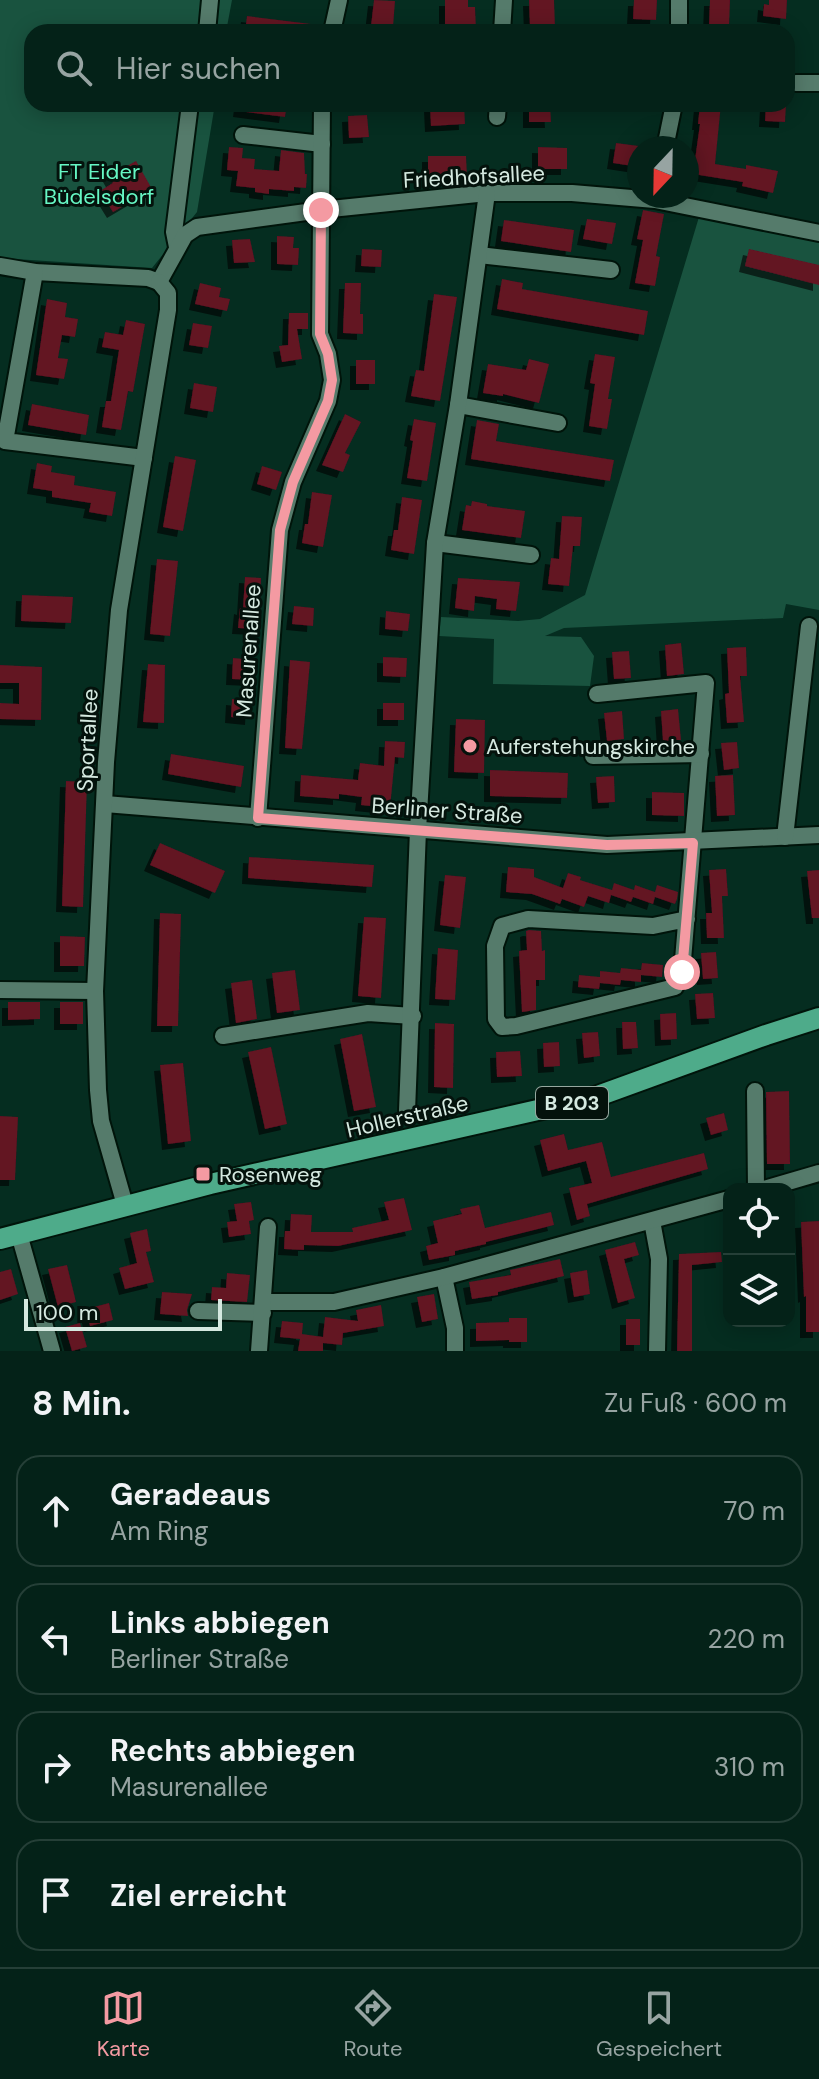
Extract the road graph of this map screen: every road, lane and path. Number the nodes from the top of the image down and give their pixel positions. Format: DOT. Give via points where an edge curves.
graph roads {
  1 [pos="210,0"];
  2 [pos="339,0"];
  3 [pos="504,0"];
  4 [pos="679,0"];
  5 [pos="208,24"];
  6 [pos="334,24"];
  7 [pos="502,24"];
  8 [pos="679,24"];
  9 [pos="796,83"];
  10 [pos="819,83"];
  11 [pos="189,112"];
  12 [pos="322,112"];
  13 [pos="672,112"];
  14 [pos="243,135"];
  15 [pos="667,136"];
  16 [pos="322,144"];
  17 [pos="487,193"];
  18 [pos="627,196"];
  19 [pos="699,207"];
  20 [pos="321,210"];
  21 [pos="819,233"];
  22 [pos="177,247"];
  23 [pos="479,255"];
  24 [pos="0,266"];
  25 [pos="611,270"];
  26 [pos="35,272"];
  27 [pos="159,282"];
  28 [pos="458,405"];
  29 [pos="558,423"];
  30 [pos="144,458"];
  31 [pos="435,543"];
  32 [pos="531,555"];
  33 [pos="809,626"];
  34 [pos="597,694"];
  35 [pos="701,754"];
  36 [pos="593,756"];
  37 [pos="105,804"];
  38 [pos="258,818"];
  39 [pos="418,830"];
  40 [pos="819,835"];
  41 [pos="785,837"];
  42 [pos="693,843"];
  43 [pos="687,919"];
  44 [pos="0,990"];
  45 [pos="95,991"];
  46 [pos="413,1016"];
  47 [pos="819,1018"];
  48 [pos="223,1036"];
  49 [pos="755,1091"];
  50 [pos="407,1111"];
  51 [pos="819,1173"];
  52 [pos="756,1183"];
  53 [pos="785,1183"];
  54 [pos="723,1201"];
  55 [pos="125,1205"];
  56 [pos="652,1221"];
  57 [pos="268,1227"];
  58 [pos="10,1237"];
  59 [pos="444,1277"];
  60 [pos="263,1308"];
  61 [pos="198,1311"];
  62 [pos="52,1351"];
  63 [pos="259,1351"];
  64 [pos="455,1351"];
  65 [pos="657,1351"];
  1 -- 5 [label="street"];
  2 -- 6 [label="street"];
  3 -- 7 [label="street"];
  4 -- 8 [label="street"];
  9 -- 10 [label="street"];
  11 -- 22 [label="street" via="174,232"];
  12 -- 16 [label="street, Masurenallee"];
  13 -- 15 [label="street"];
  14 -- 16 [label="street"];
  16 -- 20 [label="street, Masurenallee"];
  17 -- 18 [label="street, Friedhofsallee"];
  17 -- 20 [label="street, Friedhofsallee"];
  17 -- 23 [label="street"];
  19 -- 21 [label="street, Friedhofsallee"];
  20 -- 22 [label="street, Friedhofsallee" via="197,227"];
  20 -- 38 [label="street, Masurenallee" via="320,334 332,380 280,530"];
  22 -- 27 [label="street, Friedhofsallee"];
  23 -- 25 [label="street"];
  23 -- 28 [label="street"];
  24 -- 26 [label="street"];
  26 -- 27 [label="street"];
  26 -- 30 [label="street" via="5,441"];
  27 -- 30 [label="street, Sportallee" via="168,293 168,310"];
  28 -- 29 [label="street"];
  28 -- 31 [label="street"];
  30 -- 37 [label="street, Sportallee" via="114,653"];
  31 -- 32 [label="street"];
  31 -- 39 [label="street"];
  33 -- 41 [label="street"];
  34 -- 35 [label="street" via="706,683"];
  35 -- 36 [label="street"];
  35 -- 42 [label="street"];
  37 -- 38 [label="street, Berliner Straße"];
  37 -- 45 [label="street, Sportallee"];
  38 -- 39 [label="street, Berliner Straße"];
  39 -- 42 [label="street, Berliner Straße" via="607,845"];
  39 -- 46 [label="street"];
  40 -- 41 [label="street, Berliner Straße"];
  41 -- 42 [label="street, Berliner Straße"];
  42 -- 43 [label="street"];
  43 -- 43 [label="street" via="682,972 675,987 516,1026 502,1027 496,1019 495,946 502,926 528,919 653,926"];
  44 -- 45 [label="street"];
  45 -- 55 [label="street, Sportallee" via="101,1121"];
  46 -- 48 [label="street" via="368,1013"];
  46 -- 50 [label="street"];
  47 -- 55 [label="main road, Hollerstraße / B 203" via="595,1097"];
  49 -- 52 [label="street"];
  51 -- 53 [label="street"];
  54 -- 56 [label="street"];
  55 -- 58 [label="main road, Hollerstraße / B 203"];
  56 -- 59 [label="street"];
  56 -- 65 [label="street" via="659,1259"];
  57 -- 60 [label="street"];
  58 -- 62 [label="street"];
  59 -- 60 [label="street" via="334,1302"];
  59 -- 64 [label="street"];
  60 -- 61 [label="street"];
  60 -- 63 [label="street"];
}
